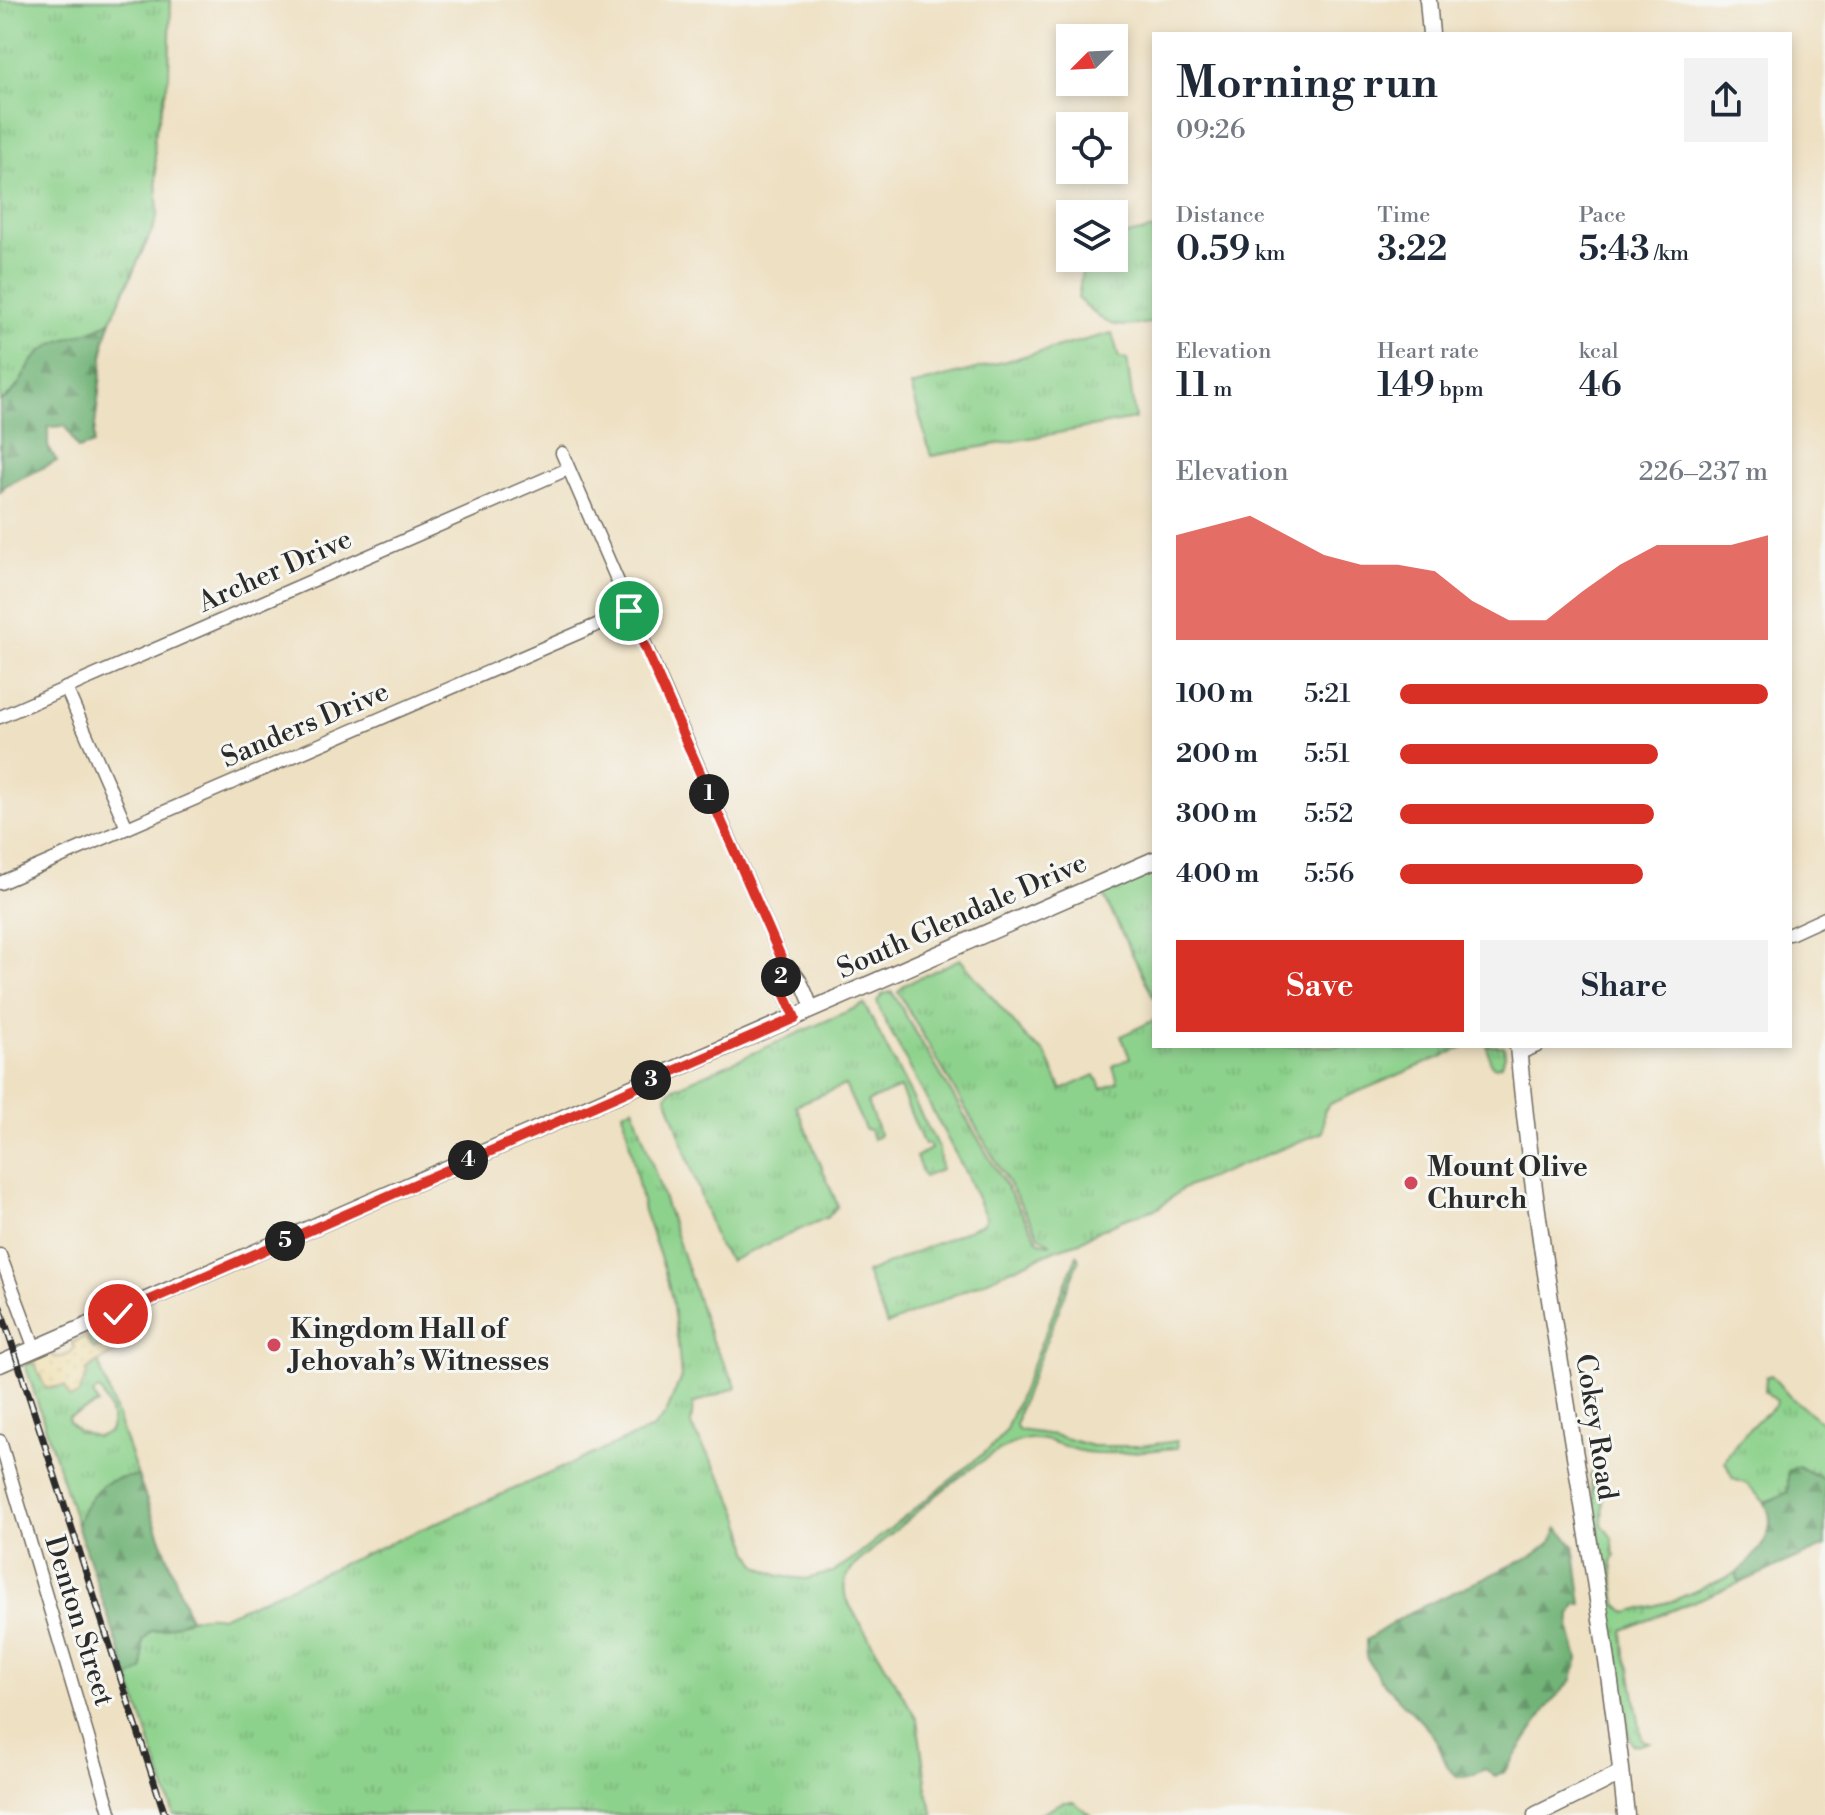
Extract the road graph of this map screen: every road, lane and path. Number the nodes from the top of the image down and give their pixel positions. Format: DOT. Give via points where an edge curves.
graph roads {
  1 [pos="1428,0"];
  2 [pos="1431,32"];
  3 [pos="562,453"];
  4 [pos="568,469"];
  5 [pos="629,611"];
  6 [pos="66,688"];
  7 [pos="0,717"];
  8 [pos="127,828"];
  9 [pos="1152,861"];
  10 [pos="0,883"];
  11 [pos="1825,918"];
  12 [pos="1792,933"];
  13 [pos="784,964"];
  14 [pos="813,1010"];
  15 [pos="795,1018"];
  16 [pos="1518,1050"];
  17 [pos="0,1255"];
  18 [pos="35,1349"];
  19 [pos="0,1364"];
  20 [pos="0,1441"];
  21 [pos="1621,1773"];
  22 [pos="111,1815"];
  23 [pos="1536,1815"];
  24 [pos="1626,1815"];
  1 -- 2 [label="street"];
  3 -- 4 [label="street"];
  4 -- 5 [label="street"];
  4 -- 6 [label="street, Archer Drive"];
  5 -- 8 [label="street, Sanders Drive"];
  5 -- 13 [label="street"];
  6 -- 7 [label="street, Archer Drive"];
  6 -- 8 [label="street"];
  8 -- 10 [label="street, Sanders Drive"];
  9 -- 14 [label="street, South Glendale Drive"];
  11 -- 12 [label="street"];
  13 -- 14 [label="street" via="798,976"];
  13 -- 15 [label="street" via="781,986"];
  14 -- 15 [label="street, South Glendale Drive"];
  15 -- 18 [label="street, South Glendale Drive"];
  16 -- 21 [label="street, Cokey Road"];
  17 -- 18 [label="street"];
  18 -- 19 [label="street, South Glendale Drive"];
  20 -- 22 [label="street, Denton Street"];
  21 -- 23 [label="street"];
  21 -- 24 [label="street, Cokey Road"];
}
